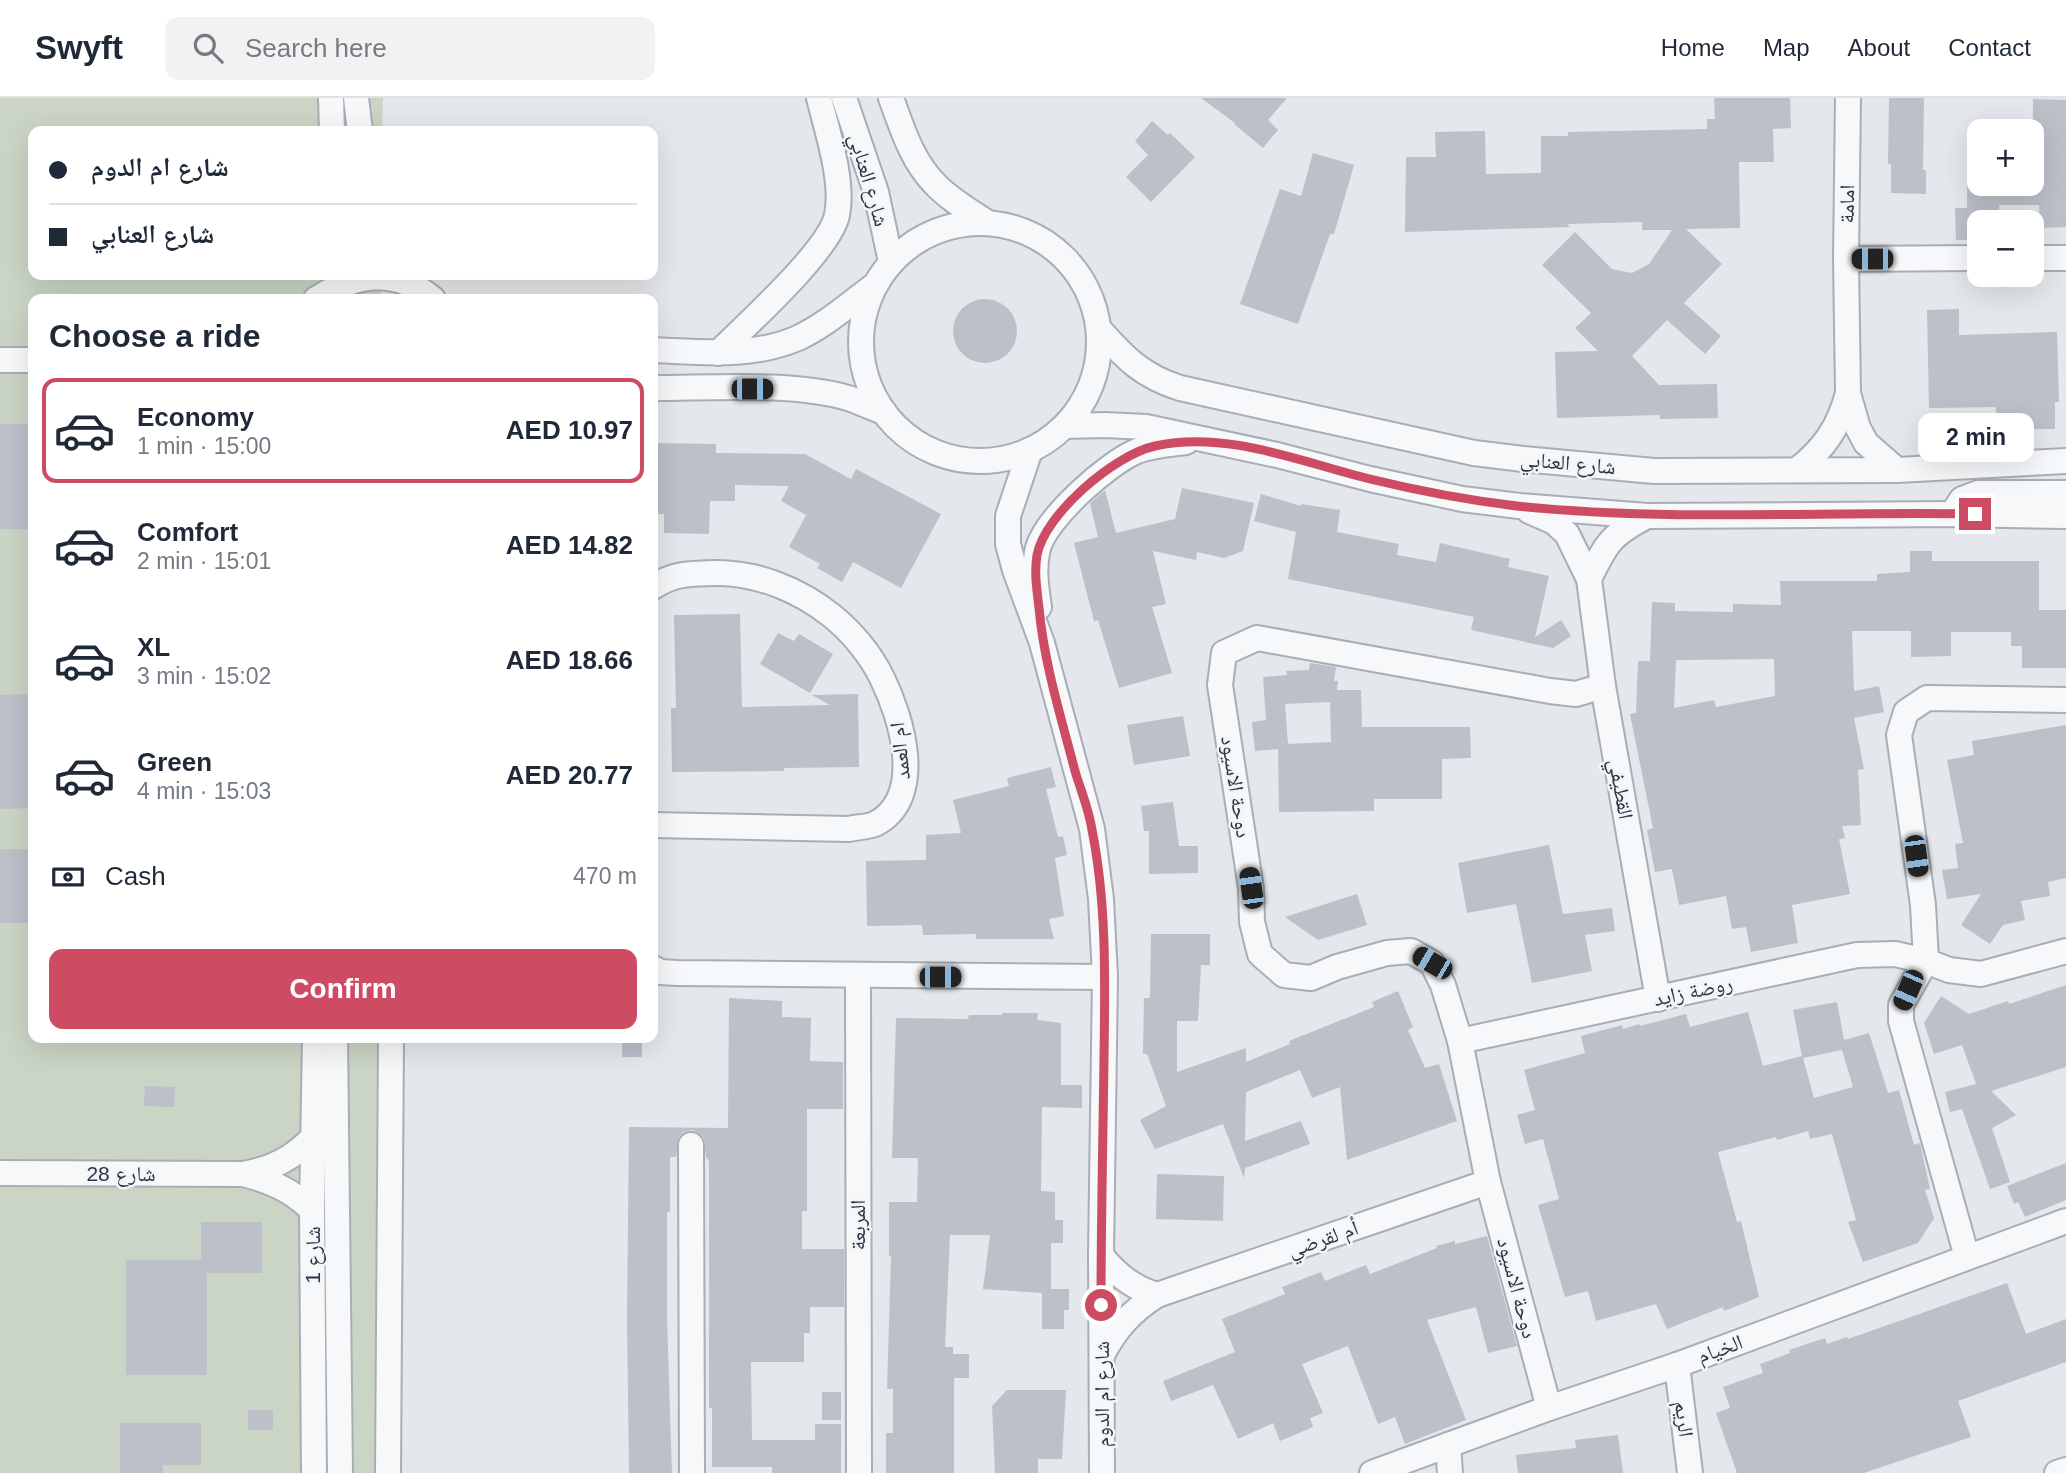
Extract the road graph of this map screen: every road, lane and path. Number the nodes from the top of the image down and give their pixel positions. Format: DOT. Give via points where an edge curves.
graph roads {
  1 [pos="331,98"];
  2 [pos="356,98"];
  3 [pos="819,98"];
  4 [pos="844,98"];
  5 [pos="891,98"];
  6 [pos="1848,98"];
  7 [pos="332,126"];
  8 [pos="359,126"];
  9 [pos="988,223"];
  10 [pos="1967,258"];
  11 [pos="2044,258"];
  12 [pos="2066,258"];
  13 [pos="1846,259"];
  14 [pos="891,262"];
  15 [pos="358,280"];
  16 [pos="397,280"];
  17 [pos="875,284"];
  18 [pos="422,288"];
  19 [pos="323,294"];
  20 [pos="1099,328"];
  21 [pos="658,350"];
  22 [pos="718,353"];
  23 [pos="0,360"];
  24 [pos="28,360"];
  25 [pos="658,388"];
  26 [pos="1848,393"];
  27 [pos="884,412"];
  28 [pos="1065,426"];
  29 [pos="1204,441"];
  30 [pos="1030,450"];
  31 [pos="2066,461"];
  32 [pos="1797,470"];
  33 [pos="1896,470"];
  34 [pos="2066,493"];
  35 [pos="1519,506"];
  36 [pos="1952,514"];
  37 [pos="1647,516"];
  38 [pos="2066,516"];
  39 [pos="1589,579"];
  40 [pos="658,583"];
  41 [pos="1042,643"];
  42 [pos="1603,686"];
  43 [pos="2066,700"];
  44 [pos="658,825"];
  45 [pos="2066,951"];
  46 [pos="1926,961"];
  47 [pos="658,971"];
  48 [pos="858,977"];
  49 [pos="1105,977"];
  50 [pos="1658,999"];
  51 [pos="1460,1041"];
  52 [pos="315,1043"];
  53 [pos="335,1043"];
  54 [pos="391,1043"];
  55 [pos="314,1136"];
  56 [pos="691,1145"];
  57 [pos="0,1173"];
  58 [pos="243,1174"];
  59 [pos="1488,1182"];
  60 [pos="312,1210"];
  61 [pos="2066,1221"];
  62 [pos="1101,1255"];
  63 [pos="1967,1257"];
  64 [pos="1157,1296"];
  65 [pos="1102,1355"];
  66 [pos="1677,1365"];
  67 [pos="1549,1408"];
  68 [pos="1448,1445"];
  69 [pos="2066,1470"];
  70 [pos="314,1473"];
  71 [pos="340,1473"];
  72 [pos="388,1473"];
  73 [pos="692,1473"];
  74 [pos="859,1473"];
  75 [pos="1102,1473"];
  76 [pos="1371,1473"];
  77 [pos="1450,1473"];
  78 [pos="1690,1473"];
  79 [pos="2057,1473"];
  1 -- 7 [label="street"];
  2 -- 8 [label="street"];
  3 -- 22 [label="street" via="839,191 837,216 819,248"];
  4 -- 14 [label="street, شارع العنابي" via="876,192"];
  5 -- 9 [label="street" via="920,166 935,185"];
  6 -- 13 [label="street, امامة"];
  9 -- 14 [label="street" via="961,224 935,232 911,244"];
  9 -- 20 [label="street" via="1041,239 1063,256 1087,289"];
  10 -- 13 [label="street"];
  11 -- 12 [label="street"];
  13 -- 26 [label="street, امامة"];
  14 -- 17 [label="street"];
  15 -- 19 [label="street"];
  16 -- 18 [label="street"];
  17 -- 22 [label="street" via="800,337 773,347"];
  17 -- 27 [label="street" via="861,336 870,389"];
  20 -- 28 [label="street" via="1098,364 1086,397"];
  20 -- 32 [label="street, شارع العنابي" via="1124,357 1160,382 1474,453 1654,471"];
  21 -- 22 [label="street"];
  23 -- 24 [label="street"];
  25 -- 27 [label="street" via="823,393"];
  26 -- 32 [label="street, امامة" via="1830,437"];
  26 -- 33 [label="street, امامة" via="1866,443"];
  27 -- 30 [label="street" via="925,448 950,457 977,461"];
  28 -- 29 [label="street" via="1146,428"];
  28 -- 30 [label="street"];
  29 -- 35 [label="street" via="1278,454 1462,499"];
  29 -- 41 [label="street" via="1156,446 1128,456 1051,522 1043,535 1035,574"];
  30 -- 41 [label="street, شارع ام الدوم" via="1008,516 1008,544"];
  31 -- 33 [label="street, شارع العنابي"];
  32 -- 33 [label="street, شارع العنابي"];
  34 -- 36 [label="street" via="1978,493 1962,499"];
  35 -- 37 [label="street"];
  35 -- 39 [label="street, القطيفي" via="1554,522 1567,534"];
  36 -- 37 [label="street"];
  36 -- 38 [label="street"];
  37 -- 39 [label="street" via="1605,546"];
  39 -- 42 [label="street, القطيفي"];
  40 -- 44 [label="street, ام العمد" via="685,574 724,573 764,580 801,594 833,617 861,645 882,678 900,722 906,784 895,807 874,824 849,829"];
  41 -- 49 [label="street, شارع ام الدوم" via="1092,829"];
  42 -- 50 [label="street, القطيفي"];
  42 -- 51 [label="street, دوحة الاسيود" via="1576,694 1550,691 1257,638 1224,653 1220,685 1260,954 1284,975 1311,978 1374,957 1411,951 1432,963"];
  43 -- 46 [label="street" via="1927,698 1906,712 1899,735 1923,905"];
  45 -- 46 [label="street, روضة زايد" via="1981,974"];
  46 -- 50 [label="street, روضة زايد" via="1895,954 1857,955"];
  46 -- 63 [label="street" via="1901,1004 1901,1021"];
  47 -- 48 [label="street"];
  48 -- 49 [label="street"];
  48 -- 74 [label="street, المربعة"];
  49 -- 62 [label="street, شارع ام الدوم"];
  50 -- 51 [label="street, روضة زايد"];
  51 -- 59 [label="street, دوحة الاسيود"];
  52 -- 55 [label="street, شارع 1"];
  53 -- 71 [label="street, شارع 1"];
  54 -- 72 [label="street"];
  55 -- 58 [label="street, شارع 28" via="290,1158"];
  55 -- 60 [label="street, شارع 1"];
  56 -- 73 [label="street"];
  57 -- 58 [label="street, شارع 28"];
  58 -- 60 [label="street, شارع 28" via="281,1186"];
  59 -- 64 [label="street, أم لقرضي"];
  59 -- 67 [label="street, دوحة الاسيود"];
  60 -- 70 [label="street, شارع 1"];
  61 -- 63 [label="street, الخيام"];
  62 -- 64 [label="street" via="1129,1283"];
  62 -- 65 [label="street, شارع ام الدوم"];
  63 -- 66 [label="street, الخيام"];
  64 -- 65 [label="street, أم لقرضي" via="1125,1320"];
  65 -- 75 [label="street, شارع ام الدوم"];
  66 -- 67 [label="street, الخيام"];
  66 -- 78 [label="street, الريم"];
  67 -- 68 [label="street, الخيام"];
  68 -- 76 [label="street, الخيام"];
  68 -- 77 [label="street"];
  69 -- 79 [label="street"];
}
